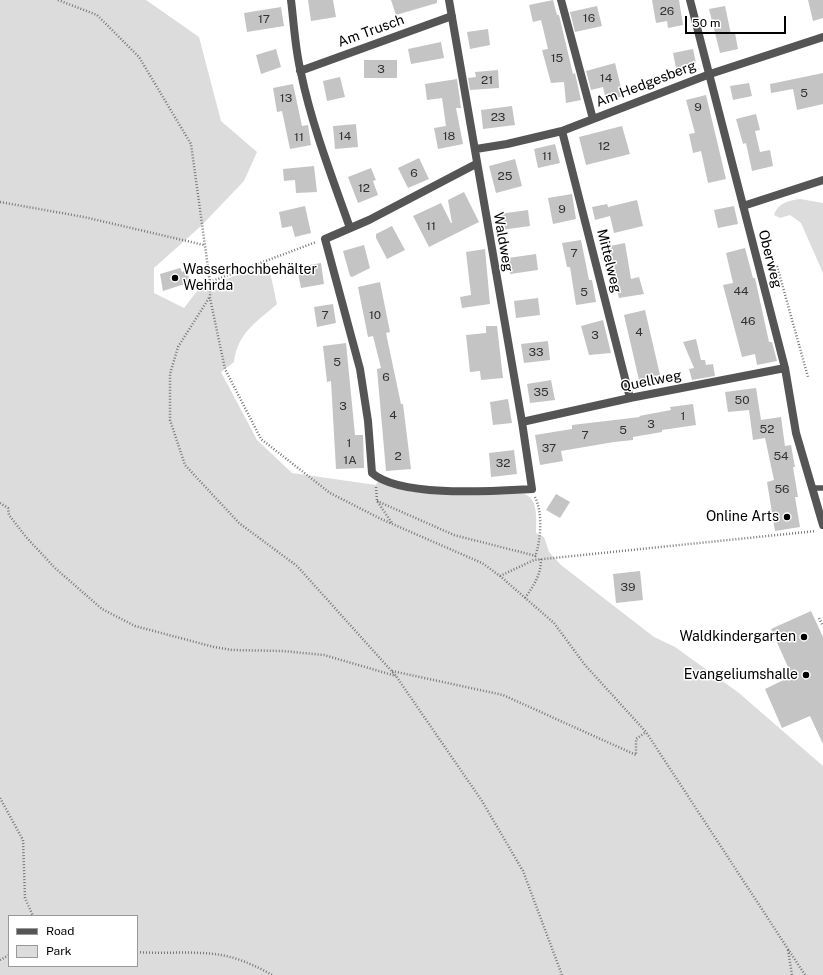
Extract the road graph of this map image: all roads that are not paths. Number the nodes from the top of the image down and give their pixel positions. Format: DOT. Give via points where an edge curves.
graph roads {
  1 [pos="291,0"];
  2 [pos="449,0"];
  3 [pos="561,0"];
  4 [pos="690,0"];
  5 [pos="452,16"];
  6 [pos="823,37"];
  7 [pos="300,71"];
  8 [pos="710,74"];
  9 [pos="593,119"];
  10 [pos="562,131"];
  11 [pos="476,149"];
  12 [pos="476,164"];
  13 [pos="823,180"];
  14 [pos="743,206"];
  15 [pos="350,228"];
  16 [pos="785,368"];
  17 [pos="630,398"];
  18 [pos="522,422"];
  19 [pos="812,488"];
  20 [pos="823,488"];
  21 [pos="823,525"];
  1 -- 7 [label="street"];
  2 -- 5 [label="street, Waldweg"];
  3 -- 9 [label="street"];
  4 -- 8 [label="street, Oberweg"];
  5 -- 7 [label="street, Am Trusch"];
  5 -- 11 [label="street, Waldweg"];
  6 -- 8 [label="street, Am Hedgesberg"];
  7 -- 15 [label="street" via="324,157"];
  8 -- 9 [label="street, Am Hedgesberg"];
  8 -- 14 [label="street, Oberweg"];
  9 -- 10 [label="street, Am Hedgesberg"];
  10 -- 11 [label="street, Am Hedgesberg"];
  10 -- 17 [label="street, Mittelweg"];
  11 -- 12 [label="street, Waldweg"];
  12 -- 15 [label="street"];
  12 -- 18 [label="street, Waldweg"];
  13 -- 14 [label="street"];
  14 -- 16 [label="street, Oberweg"];
  15 -- 18 [label="street, Waldweg" via="325,239 360,369 372,473 378,478 414,488 474,492 532,489"];
  16 -- 17 [label="street, Quellweg"];
  16 -- 19 [label="street, Oberweg" via="796,433"];
  17 -- 18 [label="street, Quellweg"];
  19 -- 20 [label="lane"];
  19 -- 21 [label="street, Oberweg"];
}
